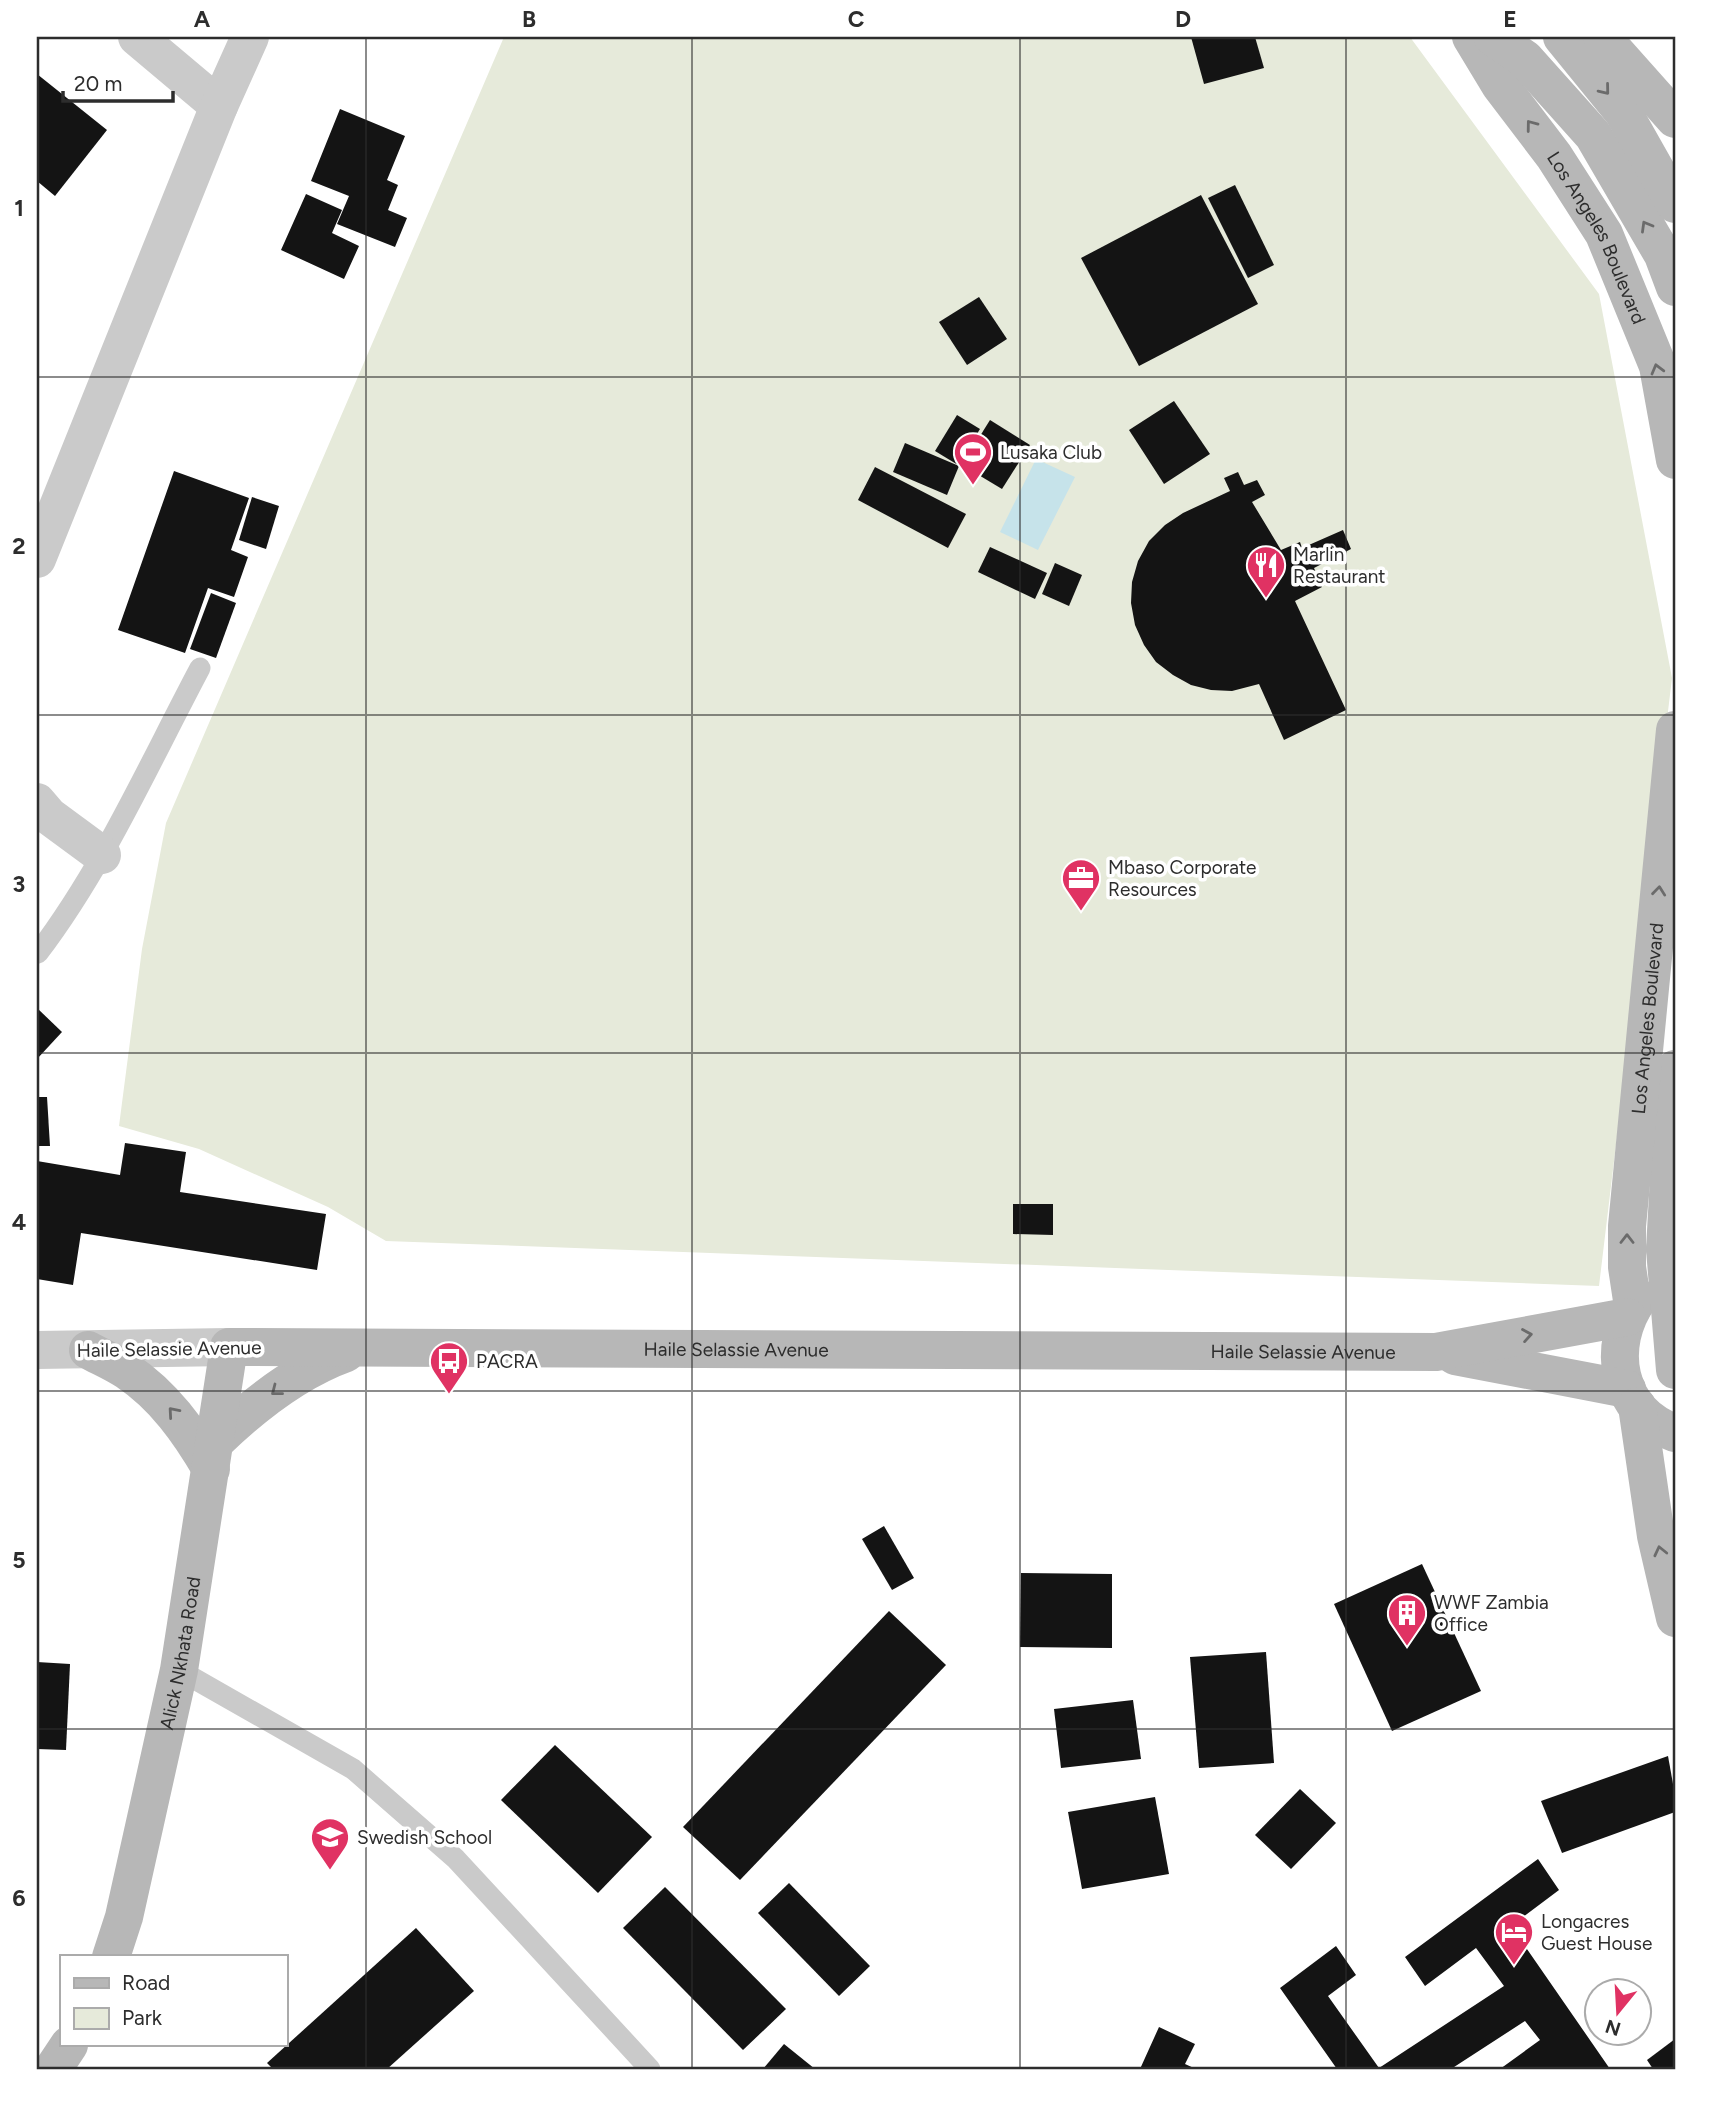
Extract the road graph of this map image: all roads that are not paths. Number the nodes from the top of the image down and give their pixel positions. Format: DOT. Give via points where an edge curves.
graph roads {
  1 [pos="137,37"];
  2 [pos="250,37"];
  3 [pos="1471,37"];
  4 [pos="1493,37"];
  5 [pos="1562,37"];
  6 [pos="1602,37"];
  7 [pos="219,106"];
  8 [pos="1675,120"];
  9 [pos="1675,204"];
  10 [pos="1675,287"];
  11 [pos="1675,460"];
  12 [pos="37,559"];
  13 [pos="200,667"];
  14 [pos="1675,730"];
  15 [pos="37,803"];
  16 [pos="102,855"];
  17 [pos="38,953"];
  18 [pos="1675,1069"];
  19 [pos="1670,1261"];
  20 [pos="1630,1312"];
  21 [pos="229,1347"];
  22 [pos="358,1349"];
  23 [pos="37,1350"];
  24 [pos="88,1350"];
  25 [pos="1436,1352"];
  26 [pos="1675,1370"];
  27 [pos="1632,1398"];
  28 [pos="1675,1433"];
  29 [pos="213,1455"];
  30 [pos="1675,1618"];
  31 [pos="179,1670"];
  32 [pos="112,1955"];
  33 [pos="650,2069"];
  1 -- 7 [label="street"];
  2 -- 7 [label="street"];
  11 -- 3 [label="main road, Los Angeles Boulevard, one-way" via="1658,366 1604,234"];
  10 -- 4 [label="main road, one-way" via="1663,256 1593,135 1525,59"];
  5 -- 9 [label="main road, one-way" via="1623,112"];
  6 -- 8 [label="main road"];
  7 -- 12 [label="street"];
  13 -- 16 [label="lane"];
  20 -- 14 [label="main road, Los Angeles Boulevard, one-way" via="1627,1226"];
  15 -- 16 [label="street"];
  16 -- 17 [label="lane"];
  18 -- 19 [label="main road, Los Angeles Boulevard"];
  19 -- 20 [label="main road"];
  19 -- 26 [label="main road, Los Angeles Boulevard, bridge"];
  25 -- 20 [label="main road, Haile Selassie Avenue, one-way"];
  20 -- 27 [label="main road" via="1619,1353 1622,1378"];
  21 -- 22 [label="main road, Haile Selassie Avenue"];
  21 -- 24 [label="street, Haile Selassie Avenue"];
  21 -- 29 [label="main road, Alick Nkhata Road"];
  22 -- 25 [label="main road, Haile Selassie Avenue"];
  22 -- 29 [label="main road, one-way" via="285,1384 236,1422"];
  23 -- 24 [label="street, Haile Selassie Avenue"];
  29 -- 24 [label="main road, one-way" via="160,1398 127,1371"];
  25 -- 27 [label="main road, Haile Selassie Avenue"];
  27 -- 28 [label="main road" via="1651,1420"];
  30 -- 27 [label="main road, one-way"];
  29 -- 31 [label="main road, Alick Nkhata Road"];
  31 -- 32 [label="main road, Alick Nkhata Road"];
  31 -- 33 [label="lane" via="353,1769 456,1859"];
}
